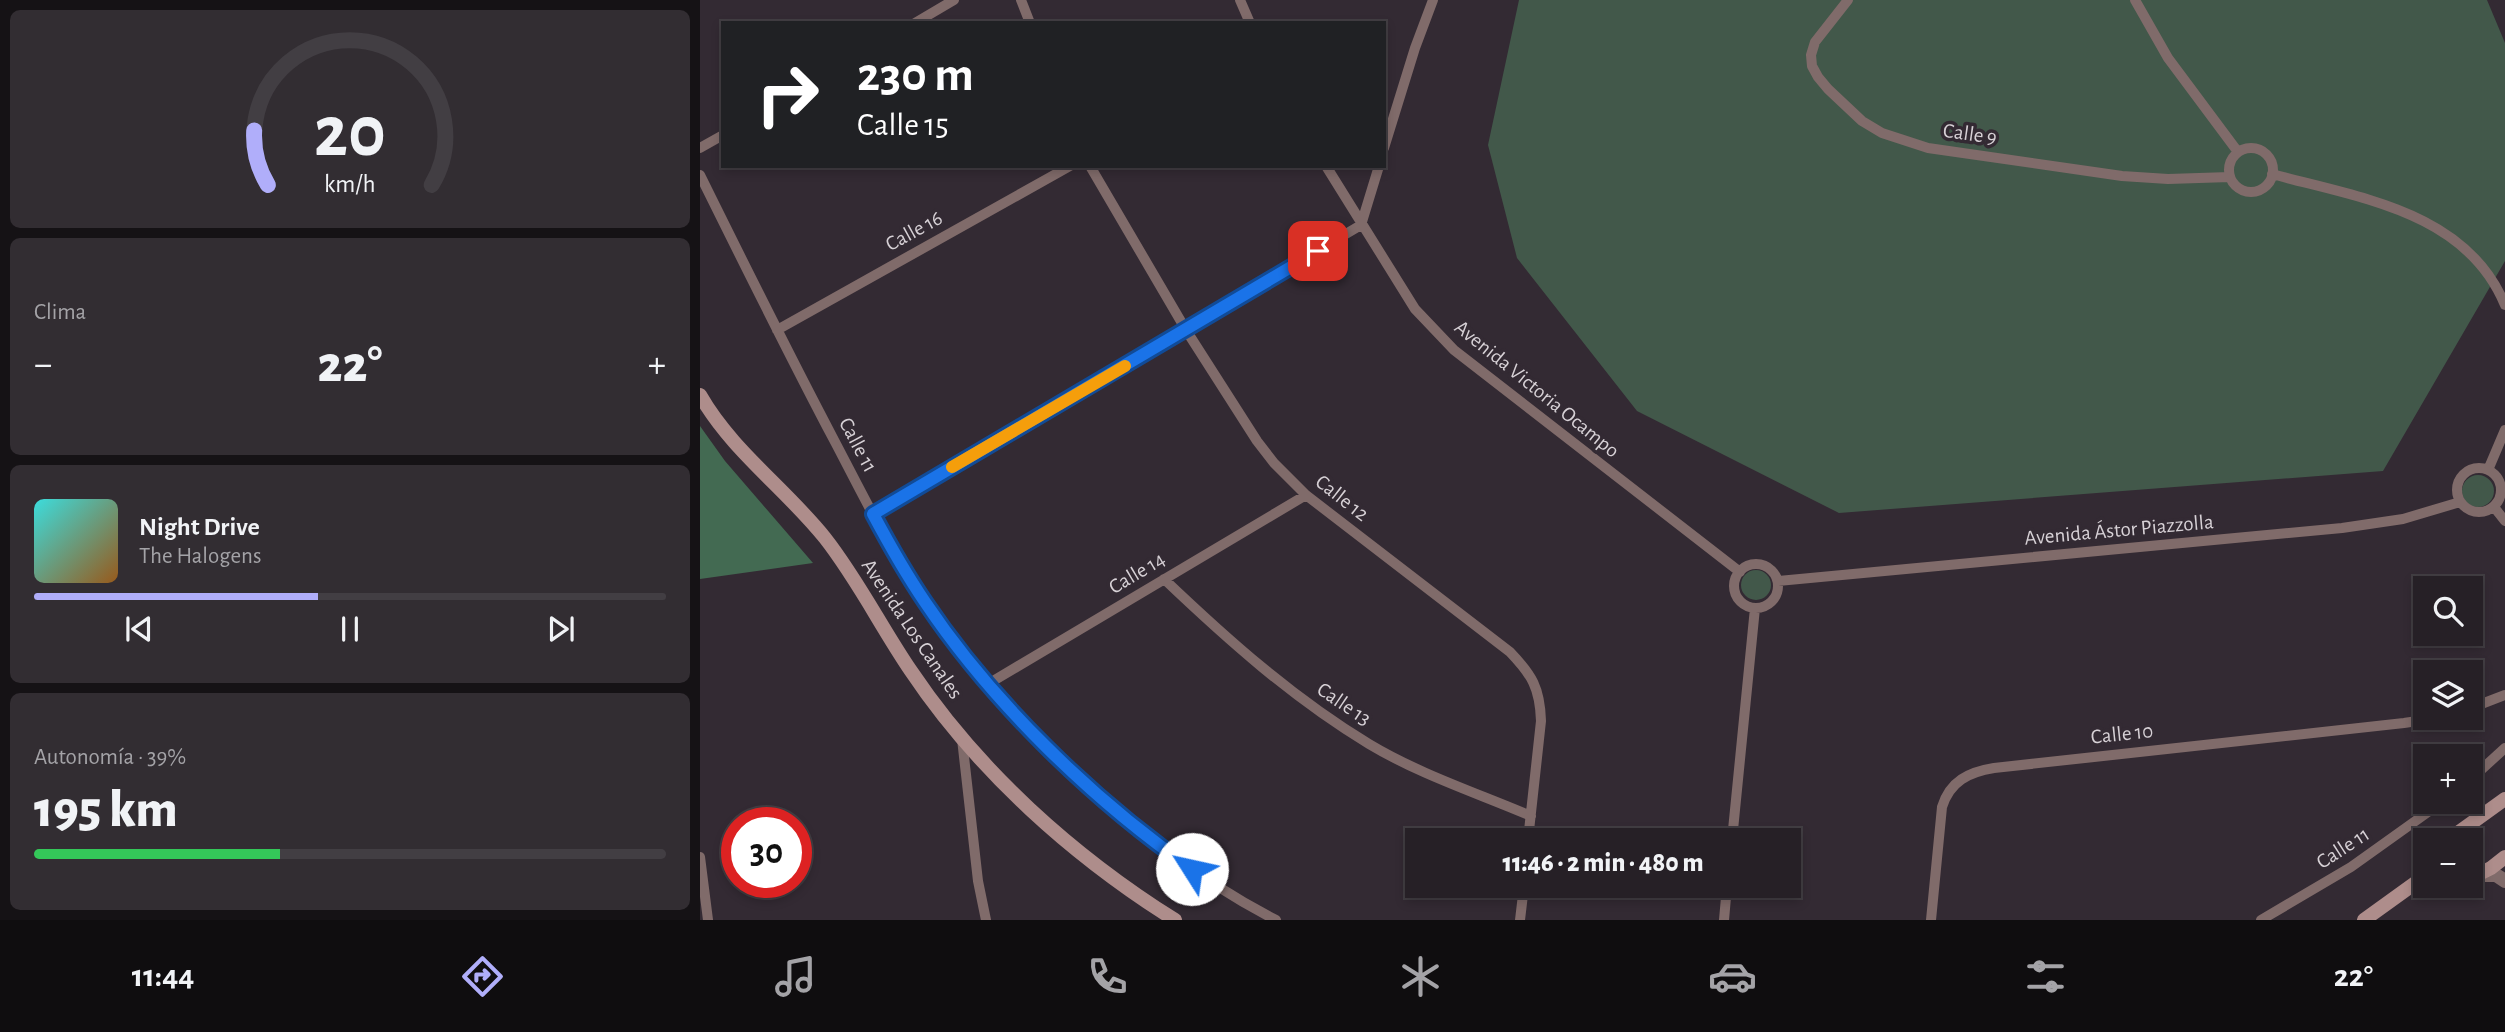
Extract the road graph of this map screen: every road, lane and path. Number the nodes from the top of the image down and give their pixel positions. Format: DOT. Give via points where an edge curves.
graph roads {
  1 [pos="954,0"];
  2 [pos="1021,0"];
  3 [pos="1240,0"];
  4 [pos="1433,0"];
  5 [pos="1848,0"];
  6 [pos="2135,0"];
  7 [pos="918,21"];
  8 [pos="1029,21"];
  9 [pos="1249,21"];
  10 [pos="721,136"];
  11 [pos="1386,142"];
  12 [pos="700,148"];
  13 [pos="2238,152"];
  14 [pos="1066,168"];
  15 [pos="1091,168"];
  16 [pos="1327,168"];
  17 [pos="1378,168"];
  18 [pos="2272,174"];
  19 [pos="700,175"];
  20 [pos="2230,177"];
  21 [pos="1361,225"];
  22 [pos="2505,305"];
  23 [pos="776,330"];
  24 [pos="1186,330"];
  25 [pos="700,395"];
  26 [pos="2505,430"];
  27 [pos="2488,470"];
  28 [pos="1306,495"];
  29 [pos="2460,502"];
  30 [pos="2494,507"];
  31 [pos="873,514"];
  32 [pos="2505,522"];
  33 [pos="1740,572"];
  34 [pos="1164,579"];
  35 [pos="1778,581"];
  36 [pos="1755,608"];
  37 [pos="988,684"];
  38 [pos="2505,695"];
  39 [pos="2483,703"];
  40 [pos="2413,722"];
  41 [pos="962,737"];
  42 [pos="2505,748"];
  43 [pos="2483,768"];
  44 [pos="2505,799"];
  45 [pos="2425,814"];
  46 [pos="1531,816"];
  47 [pos="1530,828"];
  48 [pos="1733,828"];
  49 [pos="2465,828"];
  50 [pos="700,857"];
  51 [pos="2505,857"];
  52 [pos="2483,872"];
  53 [pos="2483,876"];
  54 [pos="2505,881"];
  55 [pos="2413,885"];
  56 [pos="1523,898"];
  57 [pos="1726,898"];
  58 [pos="708,920"];
  59 [pos="986,920"];
  60 [pos="1175,920"];
  61 [pos="1276,920"];
  62 [pos="1520,920"];
  63 [pos="1724,920"];
  64 [pos="1931,920"];
  65 [pos="2261,920"];
  66 [pos="2364,920"];
  1 -- 7 [label="street"];
  2 -- 8 [label="street"];
  3 -- 9 [label="street"];
  4 -- 11 [label="street"];
  5 -- 20 [label="street, Calle 9" via="1815,42 1812,66 1828,89 1882,133 1928,148 2122,176"];
  6 -- 13 [label="street" via="2168,58"];
  10 -- 12 [label="street"];
  13 -- 18 [label="street" via="2251,148 2264,152 2272,163"];
  13 -- 20 [label="street" via="2230,163"];
  14 -- 23 [label="street, Calle 16"];
  15 -- 24 [label="street, Calle 12"];
  16 -- 21 [label="street, Avenida Victoria Ocampo"];
  17 -- 21 [label="street"];
  18 -- 20 [label="street" via="2267,185 2254,192 2239,189"];
  18 -- 22 [label="street" via="2394,208 2438,227 2476,258"];
  19 -- 23 [label="street, Calle 11"];
  21 -- 24 [label="street"];
  21 -- 33 [label="street, Avenida Victoria Ocampo" via="1415,309 1454,350"];
  23 -- 31 [label="street, Calle 11"];
  24 -- 28 [label="street, Calle 12" via="1256,441"];
  24 -- 31 [label="street"];
  25 -- 41 [label="main road, Avenida Los Canales" via="732,441 823,536 912,673"];
  26 -- 27 [label="street"];
  27 -- 29 [label="street" via="2474,469 2463,475 2457,488"];
  27 -- 30 [label="street" via="2500,486"];
  28 -- 34 [label="street, Calle 14"];
  28 -- 46 [label="street, Calle 12" via="1496,640 1524,667 1535,683 1541,721"];
  29 -- 30 [label="street, Avenida Ástor Piazzolla" via="2472,512"];
  29 -- 35 [label="street, Avenida Ástor Piazzolla" via="2403,519 2342,528"];
  30 -- 32 [label="street"];
  31 -- 37 [label="street, Calle 11" via="925,603"];
  33 -- 35 [label="street" via="1758,564 1771,570"];
  33 -- 36 [label="street" via="1734,584 1737,598"];
  34 -- 37 [label="street, Calle 14"];
  34 -- 46 [label="street, Calle 13" via="1277,680 1370,745"];
  35 -- 36 [label="street" via="1773,601"];
  36 -- 48 [label="street"];
  37 -- 61 [label="street, Calle 11" via="1104,800 1157,845"];
  38 -- 39 [label="street"];
  40 -- 64 [label="street, Calle 10" via="1994,768 1966,775 1947,794 1942,807"];
  41 -- 59 [label="street"];
  41 -- 60 [label="main road, Avenida Los Canales" via="1054,830 1128,890"];
  42 -- 43 [label="street"];
  44 -- 49 [label="main road"];
  45 -- 65 [label="street, Calle 11" via="2351,867"];
  46 -- 47 [label="street, Calle 12"];
  50 -- 58 [label="street"];
  51 -- 52 [label="main road"];
  53 -- 54 [label="street" via="2496,875"];
  55 -- 66 [label="main road"];
  56 -- 62 [label="street"];
  57 -- 63 [label="street"];
}
